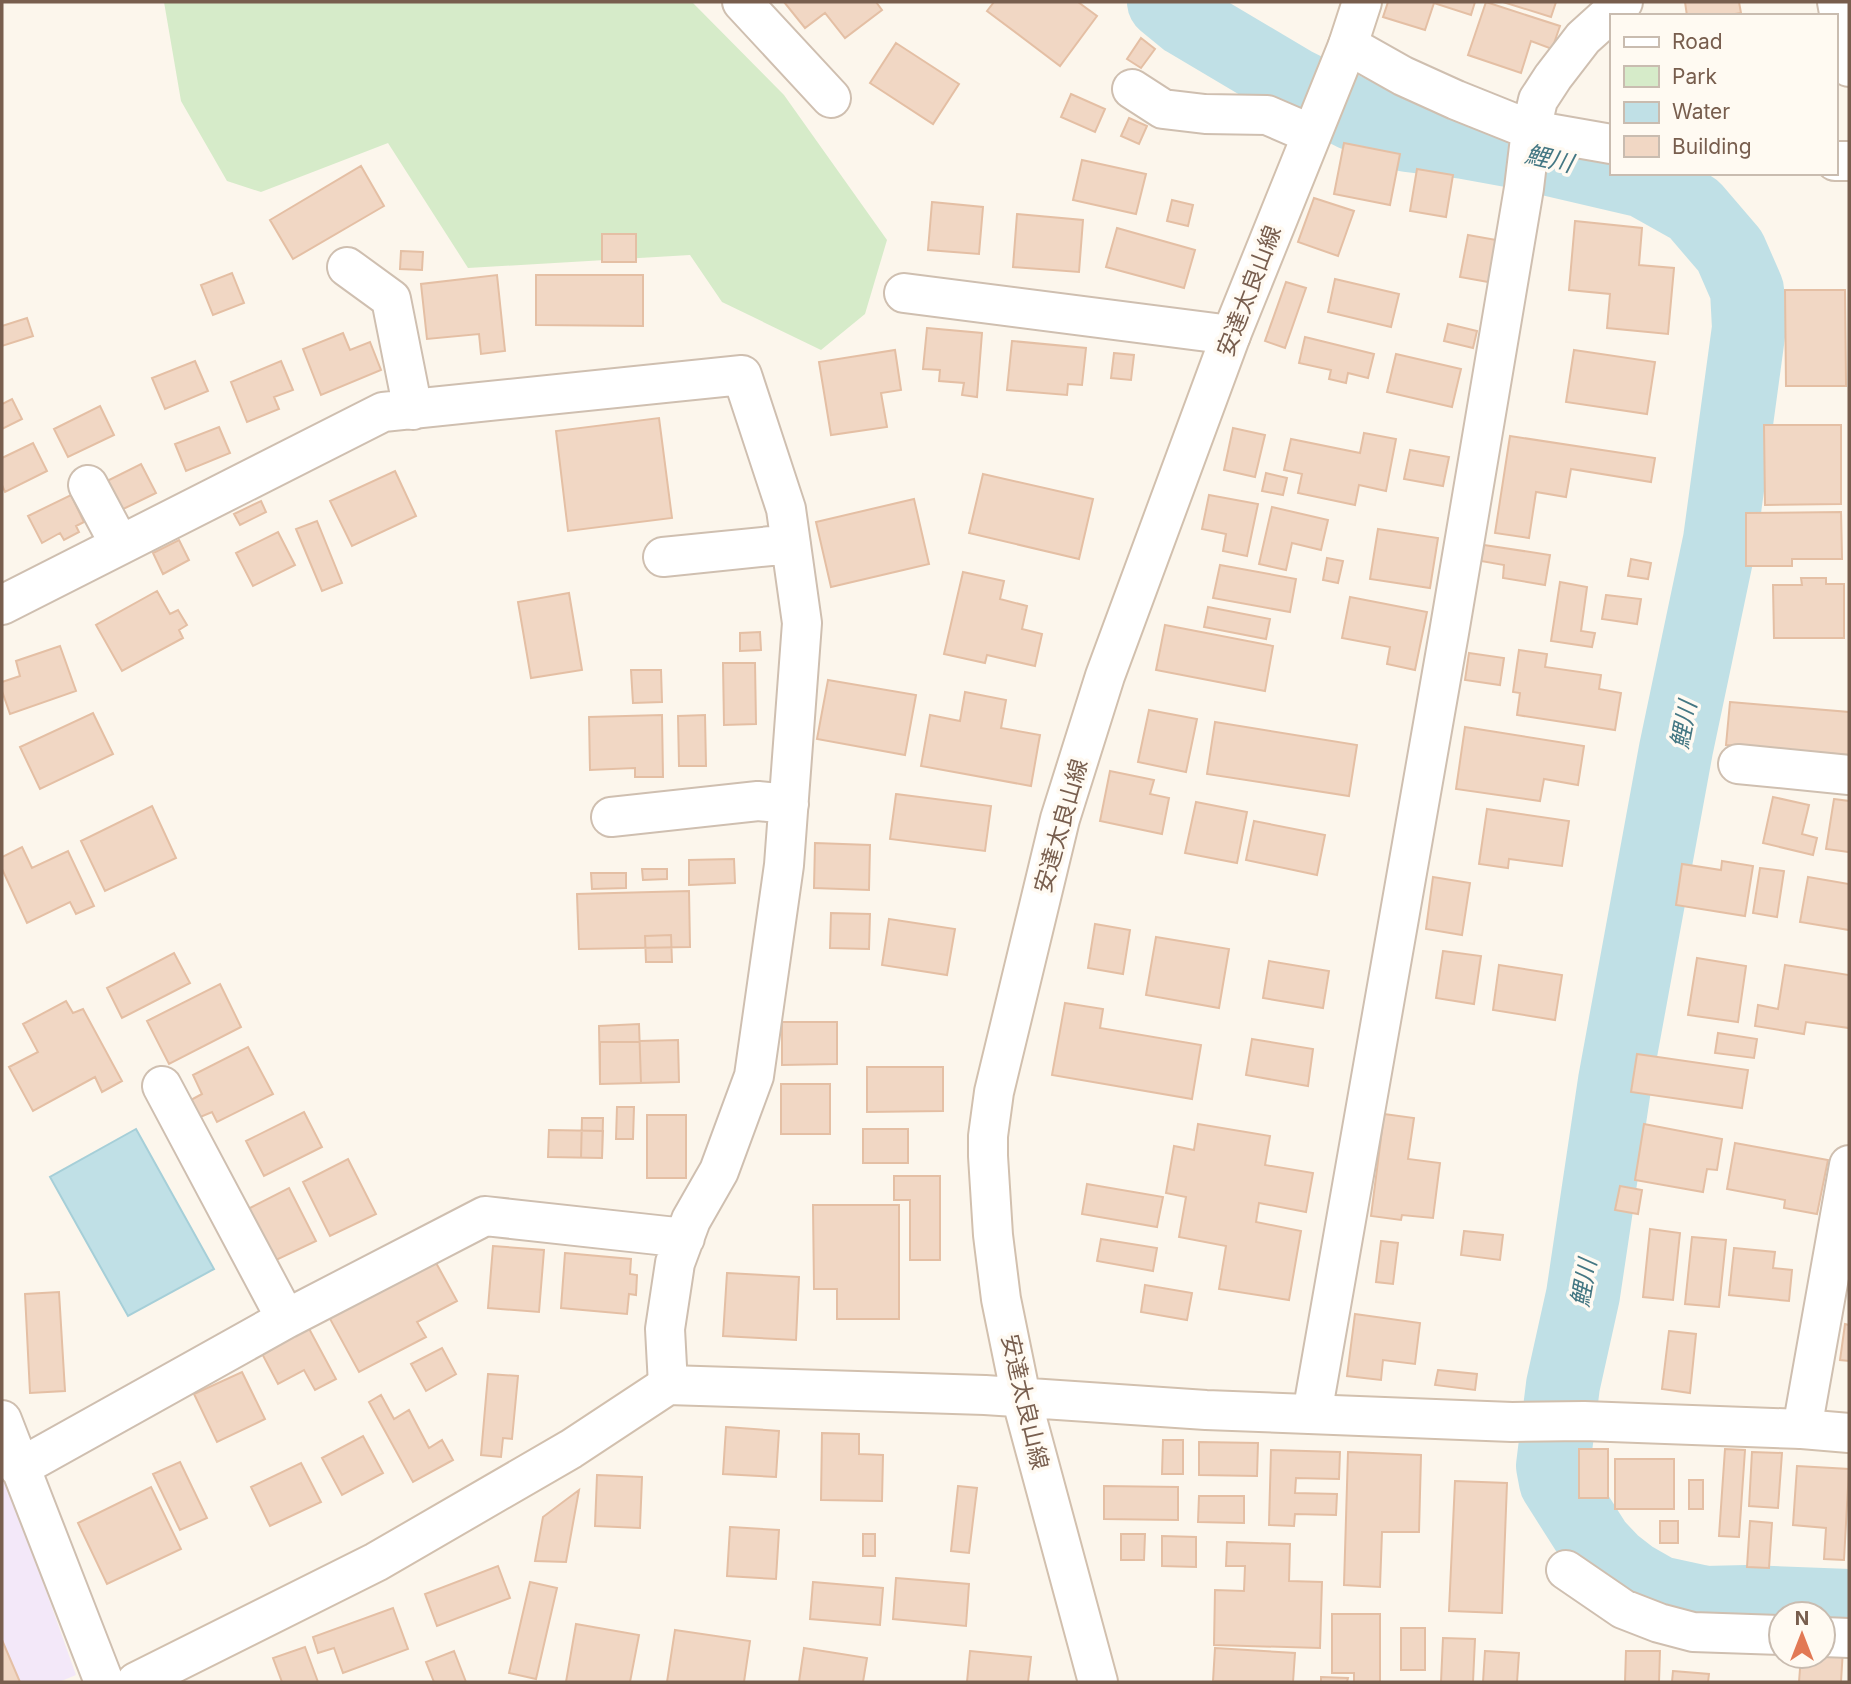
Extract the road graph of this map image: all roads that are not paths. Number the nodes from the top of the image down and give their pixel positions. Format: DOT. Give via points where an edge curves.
graph roads {
  1 [pos="742,2"];
  2 [pos="1362,2"];
  3 [pos="1623,2"];
  4 [pos="1837,2"];
  5 [pos="1348,45"];
  6 [pos="1849,67"];
  7 [pos="1132,89"];
  8 [pos="831,98"];
  9 [pos="1313,130"];
  10 [pos="1530,136"];
  11 [pos="1610,144"];
  12 [pos="347,267"];
  13 [pos="905,293"];
  14 [pos="1231,335"];
  15 [pos="413,410"];
  16 [pos="88,485"];
  17 [pos="791,544"];
  18 [pos="120,545"];
  19 [pos="663,557"];
  20 [pos="2,605"];
  21 [pos="1738,764"];
  22 [pos="1849,775"];
  23 [pos="789,804"];
  24 [pos="611,817"];
  25 [pos="162,1086"];
  26 [pos="1849,1165"];
  27 [pos="685,1238"];
  28 [pos="286,1319"];
  29 [pos="668,1385"];
  30 [pos="1021,1397"];
  31 [pos="1312,1415"];
  32 [pos="2,1420"];
  33 [pos="1802,1429"];
  34 [pos="1849,1433"];
  35 [pos="19,1468"];
  36 [pos="1566,1570"];
  37 [pos="1767,1635"];
  38 [pos="104,1682"];
  39 [pos="136,1682"];
  40 [pos="1098,1682"];
  1 -- 8 [label="street"];
  2 -- 5 [label="street, 安達太良山線"];
  3 -- 10 [label="street" via="1583,38 1553,77 1538,100"];
  4 -- 6 [label="street"];
  5 -- 9 [label="street, 安達太良山線"];
  5 -- 10 [label="street"];
  7 -- 9 [label="street" via="1163,109 1268,115"];
  9 -- 14 [label="street, 安達太良山線"];
  10 -- 11 [label="street"];
  10 -- 31 [label="street" via="1450,633"];
  12 -- 15 [label="street" via="391,299"];
  13 -- 14 [label="street"];
  14 -- 30 [label="street, 安達太良山線" via="1105,676 1060,819 994,1092 988,1136 993,1236"];
  15 -- 17 [label="street" via="742,375 786,509"];
  15 -- 18 [label="street" via="383,412"];
  16 -- 18 [label="street"];
  17 -- 19 [label="street"];
  17 -- 23 [label="street" via="802,623"];
  18 -- 20 [label="street"];
  21 -- 22 [label="street"];
  23 -- 24 [label="street" via="758,801"];
  23 -- 27 [label="street" via="754,1076 719,1171"];
  25 -- 28 [label="street"];
  26 -- 33 [label="street"];
  27 -- 28 [label="street" via="485,1216"];
  27 -- 29 [label="street" via="675,1263 664,1329"];
  28 -- 35 [label="street"];
  29 -- 30 [label="street"];
  29 -- 39 [label="street" via="571,1448 376,1562"];
  30 -- 31 [label="street"];
  30 -- 40 [label="street, 安達太良山線"];
  31 -- 33 [label="street"];
  32 -- 35 [label="street"];
  33 -- 34 [label="street"];
  35 -- 38 [label="street"];
  36 -- 37 [label="street" via="1623,1609 1659,1623 1693,1632"];
}
